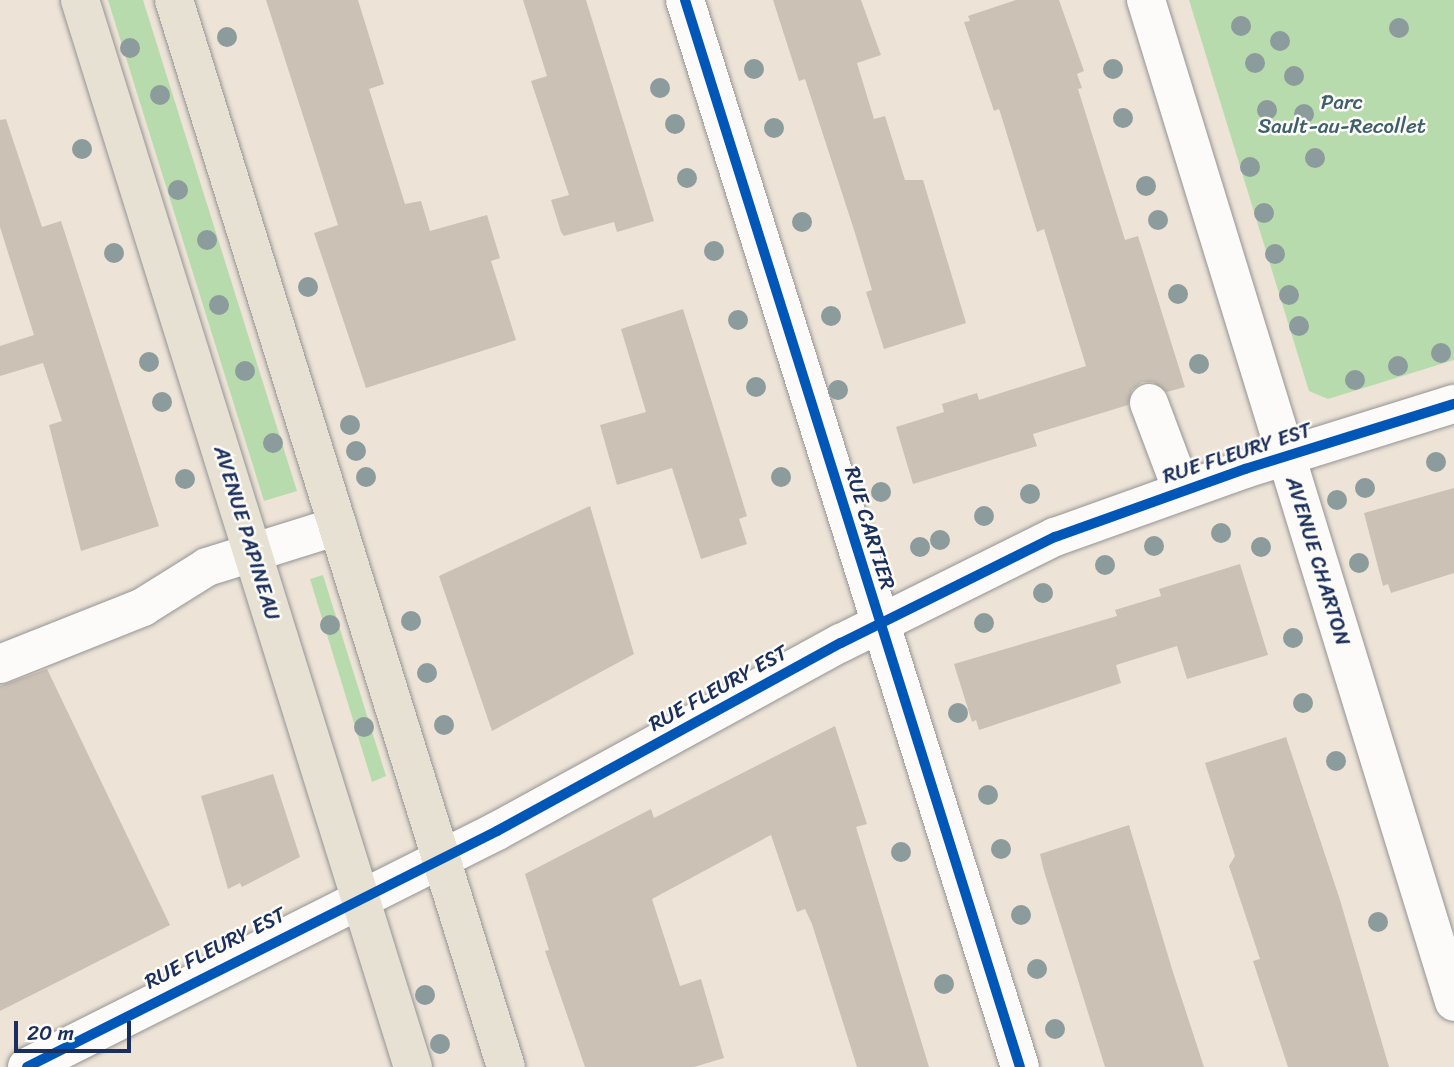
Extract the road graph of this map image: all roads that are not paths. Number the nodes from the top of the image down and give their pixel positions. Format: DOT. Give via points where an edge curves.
graph roads {
  1 [pos="80,0"];
  2 [pos="174,0"];
  3 [pos="685,0"];
  4 [pos="1146,0"];
  5 [pos="1149,403"];
  6 [pos="1454,404"];
  7 [pos="1285,457"];
  8 [pos="1182,491"];
  9 [pos="338,526"];
  10 [pos="253,552"];
  11 [pos="880,623"];
  12 [pos="0,664"];
  13 [pos="440,859"];
  14 [pos="360,897"];
  15 [pos="1454,1002"];
  16 [pos="27,1067"];
  17 [pos="413,1067"];
  18 [pos="506,1067"];
  19 [pos="1020,1067"];
  1 -- 10 [label="main road, AVENUE PAPINEAU"];
  2 -- 9 [label="main road"];
  3 -- 11 [label="street, RUE CARTIER"];
  4 -- 7 [label="street, AVENUE CHARTON"];
  5 -- 8 [label="street"];
  6 -- 7 [label="street, RUE FLEURY EST"];
  7 -- 8 [label="street, RUE FLEURY EST"];
  7 -- 15 [label="street, AVENUE CHARTON"];
  8 -- 11 [label="street, RUE FLEURY EST" via="1055,537"];
  9 -- 10 [label="street"];
  9 -- 13 [label="main road"];
  10 -- 12 [label="street" via="208,567 143,607"];
  10 -- 14 [label="main road, AVENUE PAPINEAU"];
  11 -- 13 [label="street, RUE FLEURY EST"];
  11 -- 19 [label="street, RUE CARTIER"];
  13 -- 14 [label="street, RUE FLEURY EST"];
  13 -- 18 [label="main road"];
  14 -- 16 [label="street, RUE FLEURY EST"];
  14 -- 17 [label="main road, AVENUE PAPINEAU"];
}
